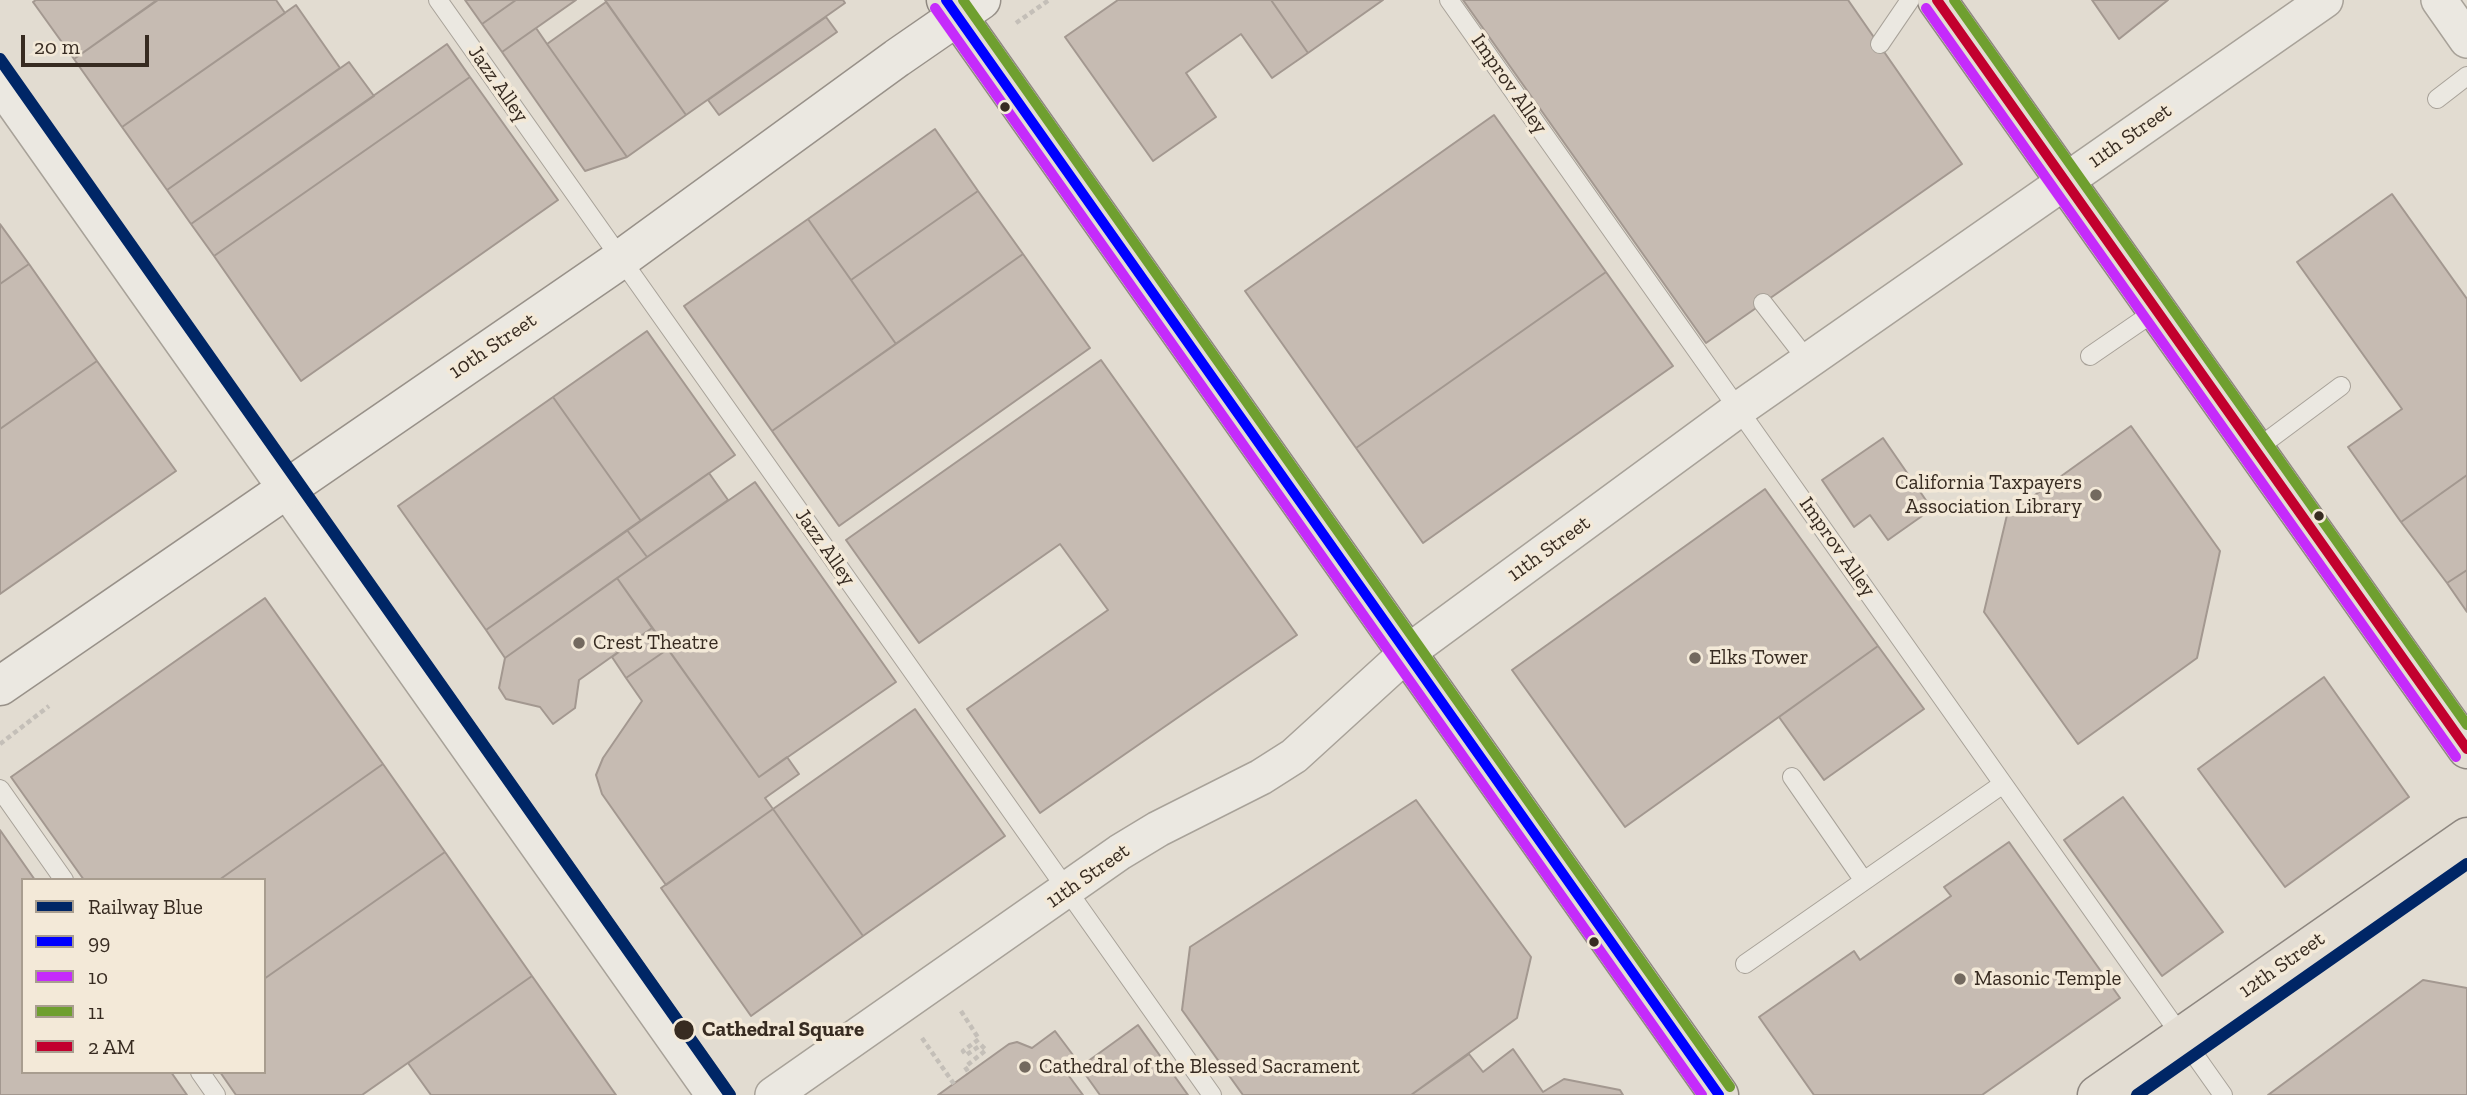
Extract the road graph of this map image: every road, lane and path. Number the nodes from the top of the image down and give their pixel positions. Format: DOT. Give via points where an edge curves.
graph roads {
  1 [pos="438,0"];
  2 [pos="1449,0"];
  3 [pos="1910,0"];
  4 [pos="1937,0"];
  5 [pos="2325,0"];
  6 [pos="2440,0"];
  7 [pos="962,6"];
  8 [pos="2467,40"];
  9 [pos="1880,44"];
  10 [pos="2467,76"];
  11 [pos="0,84"];
  12 [pos="2437,99"];
  13 [pos="2066,180"];
  14 [pos="621,259"];
  15 [pos="1763,303"];
  16 [pos="2157,310"];
  17 [pos="2090,356"];
  18 [pos="1808,361"];
  19 [pos="2341,386"];
  20 [pos="1739,409"];
  21 [pos="2255,450"];
  22 [pos="287,487"];
  23 [pos="1407,653"];
  24 [pos="0,686"];
  25 [pos="2467,750"];
  26 [pos="1792,777"];
  27 [pos="2003,784"];
  28 [pos="0,789"];
  29 [pos="2467,837"];
  30 [pos="63,878"];
  31 [pos="1864,881"];
  32 [pos="1068,891"];
  33 [pos="1745,964"];
  34 [pos="940,978"];
  35 [pos="2180,1035"];
  36 [pos="930,1048"];
  37 [pos="969,1073"];
  38 [pos="201,1074"];
  39 [pos="954,1084"];
  40 [pos="216,1095"];
  41 [pos="714,1095"];
  42 [pos="773,1095"];
  43 [pos="1212,1095"];
  44 [pos="1718,1095"];
  45 [pos="2097,1095"];
  46 [pos="2223,1095"];
  1 -- 14 [label="lane, Jazz Alley"];
  2 -- 20 [label="lane, Improv Alley"];
  3 -- 9 [label="lane"];
  4 -- 13 [label="main road"];
  5 -- 13 [label="street, 11th Street"];
  6 -- 8 [label="street"];
  7 -- 14 [label="street, 10th Street"];
  7 -- 23 [label="main road"];
  10 -- 12 [label="lane"];
  11 -- 22 [label="street"];
  13 -- 16 [label="main road"];
  13 -- 18 [label="street, 11th Street"];
  14 -- 22 [label="street, 10th Street"];
  14 -- 32 [label="lane, Jazz Alley"];
  15 -- 18 [label="lane"];
  16 -- 17 [label="lane"];
  16 -- 21 [label="main road"];
  18 -- 20 [label="street, 11th Street"];
  19 -- 21 [label="lane"];
  20 -- 23 [label="street, 11th Street"];
  20 -- 27 [label="lane, Improv Alley"];
  21 -- 25 [label="main road"];
  22 -- 24 [label="street, 10th Street"];
  22 -- 41 [label="street"];
  23 -- 32 [label="street, 11th Street" via="1294,756 1158,829"];
  23 -- 44 [label="main road"];
  26 -- 31 [label="lane"];
  27 -- 31 [label="lane"];
  27 -- 35 [label="lane, Improv Alley"];
  28 -- 30 [label="lane"];
  29 -- 35 [label="main road, 12th Street"];
  31 -- 33 [label="lane"];
  32 -- 34 [label="street, 11th Street"];
  32 -- 43 [label="lane, Jazz Alley"];
  34 -- 37 [label="path" via="979,1039 963,1051 966,1055 981,1045 986,1050 965,1067"];
  34 -- 42 [label="street, 11th Street"];
  35 -- 45 [label="main road, 12th Street"];
  35 -- 46 [label="lane, Improv Alley"];
  36 -- 39 [label="path"];
  38 -- 40 [label="lane"];
}
